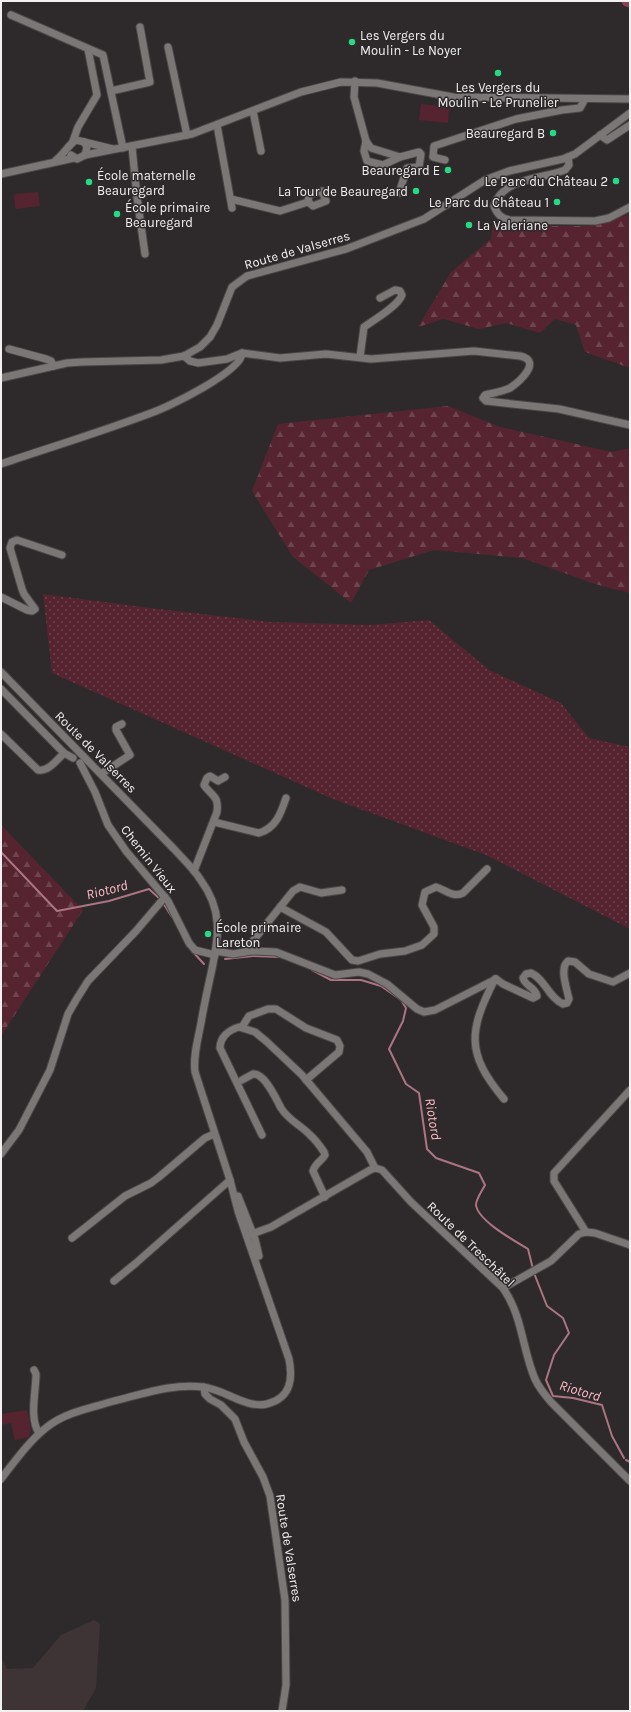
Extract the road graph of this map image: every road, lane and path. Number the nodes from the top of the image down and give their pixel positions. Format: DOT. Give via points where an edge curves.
graph roads {
  1 [pos="11,15"];
  2 [pos="140,27"];
  3 [pos="168,47"];
  4 [pos="88,49"];
  5 [pos="355,81"];
  6 [pos="111,91"];
  7 [pos="585,99"];
  8 [pos="630,99"];
  9 [pos="253,111"];
  10 [pos="630,113"];
  11 [pos="217,125"];
  12 [pos="630,125"];
  13 [pos="187,135"];
  14 [pos="600,135"];
  15 [pos="366,141"];
  16 [pos="84,142"];
  17 [pos="71,144"];
  18 [pos="132,147"];
  19 [pos="123,148"];
  20 [pos="115,150"];
  21 [pos="261,151"];
  22 [pos="85,155"];
  23 [pos="400,157"];
  24 [pos="568,157"];
  25 [pos="74,158"];
  26 [pos="445,160"];
  27 [pos="52,163"];
  28 [pos="1,174"];
  29 [pos="399,193"];
  30 [pos="231,199"];
  31 [pos="308,202"];
  32 [pos="630,207"];
  33 [pos="232,208"];
  34 [pos="145,254"];
  35 [pos="380,298"];
  36 [pos="9,349"];
  37 [pos="242,353"];
  38 [pos="184,356"];
  39 [pos="360,357"];
  40 [pos="54,366"];
  41 [pos="1,378"];
  42 [pos="630,425"];
  43 [pos="1,464"];
  44 [pos="62,555"];
  45 [pos="1,597"];
  46 [pos="1,672"];
  47 [pos="1,689"];
  48 [pos="122,724"];
  49 [pos="1,734"];
  50 [pos="77,750"];
  51 [pos="64,753"];
  52 [pos="74,758"];
  53 [pos="83,761"];
  54 [pos="101,774"];
  55 [pos="225,777"];
  56 [pos="286,798"];
  57 [pos="214,822"];
  58 [pos="487,869"];
  59 [pos="194,871"];
  60 [pos="342,890"];
  61 [pos="163,900"];
  62 [pos="280,907"];
  63 [pos="244,952"];
  64 [pos="216,953"];
  65 [pos="630,973"];
  66 [pos="496,979"];
  67 [pos="242,1027"];
  68 [pos="242,1080"];
  69 [pos="306,1080"];
  70 [pos="630,1090"];
  71 [pos="504,1099"];
  72 [pos="214,1134"];
  73 [pos="262,1135"];
  74 [pos="1,1154"];
  75 [pos="375,1168"];
  76 [pos="230,1180"];
  77 [pos="325,1196"];
  78 [pos="586,1232"];
  79 [pos="250,1236"];
  80 [pos="72,1238"];
  81 [pos="630,1245"];
  82 [pos="114,1281"];
  83 [pos="503,1288"];
  84 [pos="34,1370"];
  85 [pos="204,1387"];
  86 [pos="39,1433"];
  87 [pos="1,1479"];
  88 [pos="630,1481"];
  89 [pos="282,1711"];
  1 -- 4 [label="street"];
  2 -- 6 [label="street" via="150,82"];
  3 -- 13 [label="street"];
  4 -- 6 [label="street" via="103,55"];
  4 -- 17 [label="street" via="96,95"];
  5 -- 7 [label="street" via="453,97"];
  5 -- 9 [label="street" via="315,87"];
  5 -- 15 [label="street" via="354,97"];
  6 -- 19 [label="street"];
  7 -- 8 [label="street"];
  7 -- 26 [label="street" via="580,108 516,119 434,146 433,156"];
  9 -- 11 [label="street"];
  9 -- 21 [label="street"];
  10 -- 14 [label="street"];
  11 -- 13 [label="street"];
  11 -- 30 [label="street"];
  12 -- 14 [label="street" via="607,140"];
  13 -- 18 [label="street"];
  14 -- 24 [label="street"];
  15 -- 23 [label="street" via="371,148"];
  15 -- 23 [label="street" via="364,151 367,161 383,165"];
  16 -- 17 [label="street" via="79,140"];
  16 -- 20 [label="street"];
  16 -- 22 [label="street" via="87,147"];
  17 -- 25 [label="street" via="69,152"];
  17 -- 27 [label="street" via="66,152"];
  18 -- 19 [label="street"];
  18 -- 34 [label="street"];
  19 -- 20 [label="street"];
  20 -- 22 [label="street"];
  22 -- 25 [label="street"];
  23 -- 29 [label="street" via="419,152 421,154 419,167 407,168"];
  24 -- 32 [label="street" via="569,165 565,170 525,181 504,191 496,199 494,206 499,216 510,220 595,221 609,218"];
  24 -- 38 [label="street, Route de Valserres" via="498,175 475,186 424,219 352,246 257,272 241,279 232,287 210,337 200,347"];
  25 -- 27 [label="street"];
  27 -- 28 [label="street"];
  30 -- 31 [label="street" via="280,211"];
  30 -- 33 [label="street"];
  35 -- 39 [label="street" via="395,290 400,291 402,295 395,304 364,327"];
  36 -- 40 [label="street" via="46,359"];
  37 -- 38 [label="street" via="227,360 198,363"];
  37 -- 39 [label="street" via="280,358 326,354"];
  37 -- 43 [label="street" via="240,360 224,374 152,413"];
  38 -- 40 [label="street, Route de Valserres" via="161,360 82,362"];
  39 -- 42 [label="street" via="371,359 474,351 525,357 530,365 529,370 509,388 485,395 483,398 486,401 559,408"];
  40 -- 41 [label="street, Route de Valserres"];
  44 -- 45 [label="street" via="17,540 12,542 10,548 22,589 35,609 27,610"];
  46 -- 50 [label="street, Route de Valserres"];
  47 -- 51 [label="street"];
  48 -- 54 [label="street" via="116,727 116,730 130,755"];
  49 -- 51 [label="street" via="41,771 47,769"];
  50 -- 52 [label="street"];
  50 -- 53 [label="street, Route de Valserres"];
  51 -- 52 [label="street"];
  52 -- 53 [label="street" via="76,762"];
  53 -- 54 [label="street, Route de Valserres"];
  53 -- 61 [label="street, Chemin Vieux" via="108,825"];
  54 -- 59 [label="street, Route de Valserres"];
  55 -- 57 [label="street" via="218,780 210,776 204,785 219,802"];
  56 -- 57 [label="street" via="281,813 271,827 259,833"];
  57 -- 59 [label="street"];
  58 -- 62 [label="street" via="458,895 436,887 425,892 422,905 434,927 434,934 422,945 358,961 352,960 326,932"];
  59 -- 64 [label="street, Route de Valserres" via="206,888 215,910 218,922"];
  60 -- 62 [label="street" via="321,893 300,887 293,891"];
  61 -- 64 [label="street, Chemin Vieux" via="195,950"];
  61 -- 74 [label="street" via="88,981 68,1014 50,1070 19,1130"];
  62 -- 63 [label="street"];
  63 -- 64 [label="street, Chemin Vieux"];
  63 -- 66 [label="street, Chemin Vieux" via="276,952 335,975 358,972 368,974 424,1012 435,1010"];
  64 -- 72 [label="street, Route de Valserres" via="194,1065"];
  65 -- 66 [label="street" via="613,982 589,974 575,962 568,961 563,968 569,999 563,1004 558,1002 539,978 531,973 523,978 536,991 537,996 533,998"];
  66 -- 71 [label="street" via="479,1012 475,1039 482,1071"];
  67 -- 69 [label="street, Route de Treschâtel" via="255,1032 266,1041"];
  67 -- 69 [label="street" via="249,1016 268,1009 276,1009 306,1028 337,1040 339,1052"];
  67 -- 73 [label="street" via="226,1033 220,1048"];
  68 -- 77 [label="street" via="253,1074 261,1076 284,1113 293,1123 312,1136 324,1152 326,1155 313,1170"];
  69 -- 75 [label="street, Route de Treschâtel" via="367,1152"];
  70 -- 78 [label="street" via="554,1173 556,1185"];
  72 -- 76 [label="street, Route de Valserres"];
  72 -- 80 [label="street" via="205,1138 151,1183 125,1196"];
  75 -- 77 [label="street"];
  75 -- 83 [label="street, Route de Treschâtel" via="382,1170 411,1202"];
  76 -- 79 [label="street" via="241,1203"];
  76 -- 79 [label="street" via="238,1210 244,1218"];
  76 -- 82 [label="street"];
  77 -- 79 [label="street" via="272,1227"];
  78 -- 81 [label="street"];
  78 -- 83 [label="street" via="579,1234 551,1260"];
  79 -- 85 [label="street" via="292,1377 286,1391 276,1400 261,1405 248,1403"];
  83 -- 88 [label="street, Route de Treschâtel" via="519,1321 530,1364 542,1391"];
  84 -- 86 [label="street" via="35,1428"];
  85 -- 86 [label="street" via="188,1385 165,1388 90,1408 63,1417"];
  85 -- 89 [label="street, Route de Valserres" via="205,1394 235,1419 270,1496 286,1600 286,1685"];
  86 -- 87 [label="street"];
}
